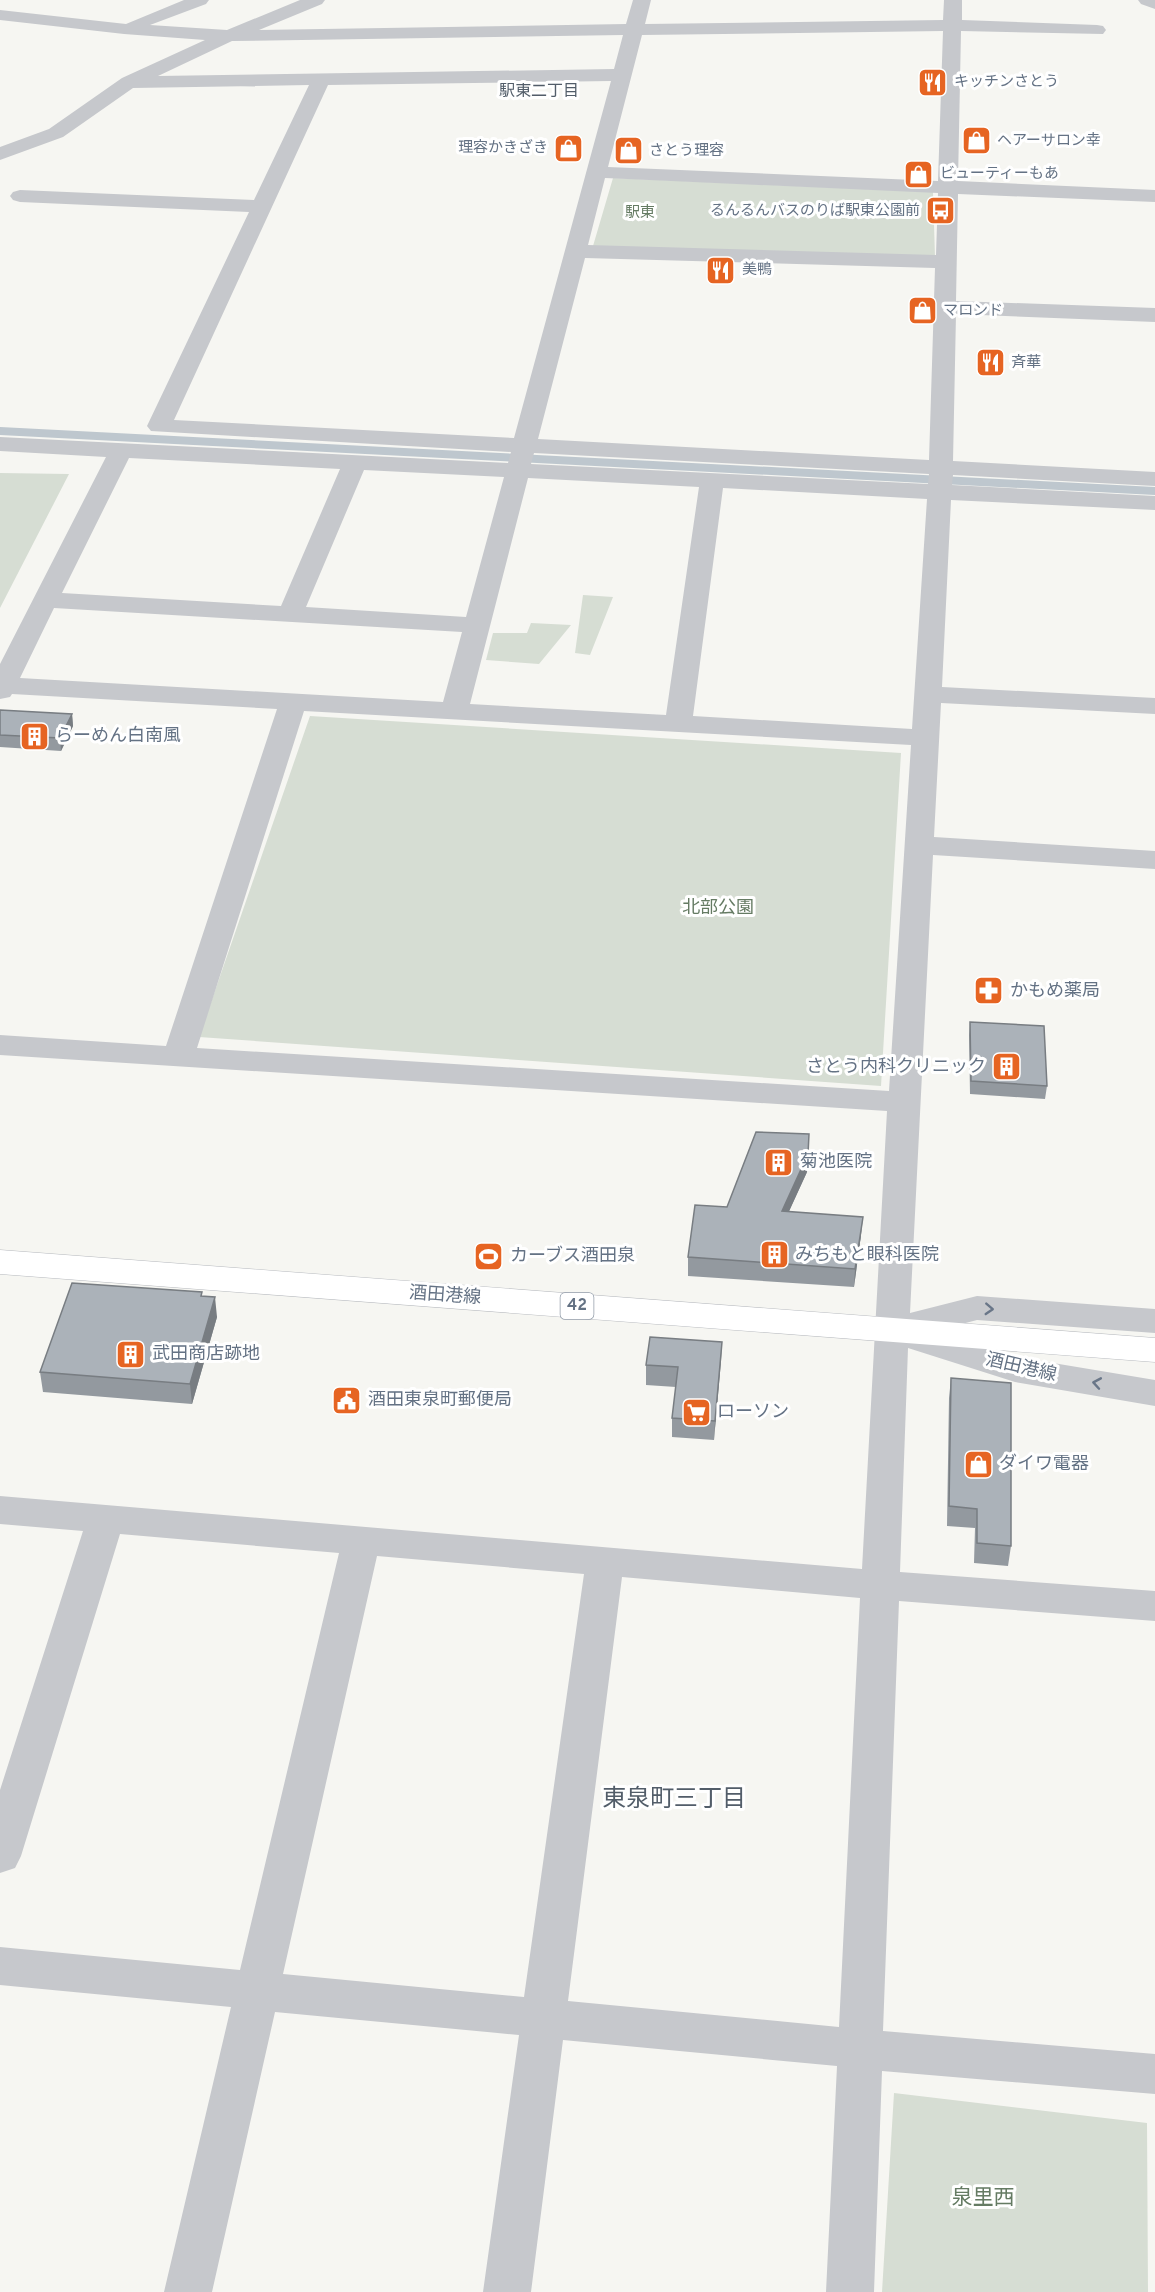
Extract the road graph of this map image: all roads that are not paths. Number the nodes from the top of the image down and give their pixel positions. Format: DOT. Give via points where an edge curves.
graph roads {
  1 [pos="200,0"];
  2 [pos="316,0"];
  3 [pos="642,0"];
  4 [pos="953,0"];
  5 [pos="1147,0"];
  6 [pos="1155,4"];
  7 [pos="71,5"];
  8 [pos="0,15"];
  9 [pos="40,20"];
  10 [pos="953,25"];
  11 [pos="124,29"];
  12 [pos="633,30"];
  13 [pos="1097,30"];
  14 [pos="0,32"];
  15 [pos="229,36"];
  16 [pos="620,75"];
  17 [pos="321,79"];
  18 [pos="129,82"];
  19 [pos="0,154"];
  20 [pos="595,172"];
  21 [pos="949,186"];
  22 [pos="20,196"];
  23 [pos="1155,196"];
  24 [pos="262,206"];
  25 [pos="574,251"];
  26 [pos="947,262"];
  27 [pos="946,307"];
  28 [pos="1155,315"];
  29 [pos="0,444"];
  30 [pos="121,450"];
  31 [pos="520,458"];
  32 [pos="355,462"];
  33 [pos="1155,479"];
  34 [pos="941,480"];
  35 [pos="712,481"];
  36 [pos="1155,503"];
  37 [pos="45,600"];
  38 [pos="290,614"];
  39 [pos="477,625"];
  40 [pos="1,687"];
  41 [pos="928,694"];
  42 [pos="293,702"];
  43 [pos="1155,706"];
  44 [pos="454,711"];
  45 [pos="678,724"];
  46 [pos="925,738"];
  47 [pos="919,846"];
  48 [pos="1155,860"];
  49 [pos="0,1045"];
  50 [pos="178,1056"];
  51 [pos="904,1102"];
  52 [pos="0,1262"];
  53 [pos="1155,1321"];
  54 [pos="891,1330"];
  55 [pos="1155,1350"];
  56 [pos="1155,1393"];
  57 [pos="0,1510"];
  58 [pos="106,1519"];
  59 [pos="361,1541"];
  60 [pos="605,1561"];
  61 [pos="880,1585"];
  62 [pos="1155,1605"];
  63 [pos="0,1856"];
  64 [pos="0,1966"];
  65 [pos="257,1991"];
  66 [pos="542,2018"];
  67 [pos="860,2049"];
  68 [pos="1155,2074"];
  69 [pos="188,2292"];
  70 [pos="507,2292"];
  71 [pos="850,2292"];
  1 -- 11 [label="street"];
  2 -- 15 [label="street"];
  3 -- 12 [label="street"];
  4 -- 10 [label="street"];
  5 -- 6 [label="street"];
  7 -- 9 [label="street"];
  8 -- 9 [label="street"];
  9 -- 11 [label="street"];
  9 -- 14 [label="street"];
  10 -- 12 [label="street"];
  10 -- 13 [label="street"];
  10 -- 21 [label="street"];
  11 -- 15 [label="street"];
  12 -- 15 [label="street"];
  12 -- 16 [label="street"];
  15 -- 18 [label="street"];
  16 -- 17 [label="street"];
  16 -- 20 [label="street"];
  17 -- 18 [label="street"];
  17 -- 24 [label="street"];
  18 -- 19 [label="street" via="56,133"];
  20 -- 21 [label="street"];
  20 -- 25 [label="street"];
  21 -- 23 [label="street"];
  21 -- 26 [label="street"];
  22 -- 24 [label="street"];
  24 -- 31 [label="street" via="159,426"];
  25 -- 26 [label="street"];
  25 -- 31 [label="street"];
  26 -- 27 [label="street"];
  27 -- 28 [label="street"];
  27 -- 34 [label="street"];
  29 -- 30 [label="street"];
  30 -- 32 [label="street"];
  30 -- 37 [label="street"];
  31 -- 32 [label="street"];
  31 -- 34 [label="street"];
  31 -- 35 [label="street"];
  31 -- 39 [label="street"];
  32 -- 38 [label="street"];
  33 -- 34 [label="street"];
  34 -- 35 [label="street"];
  34 -- 36 [label="street"];
  34 -- 41 [label="street"];
  35 -- 45 [label="street"];
  37 -- 38 [label="street"];
  37 -- 40 [label="street"];
  38 -- 39 [label="street"];
  39 -- 44 [label="street"];
  40 -- 42 [label="street"];
  41 -- 43 [label="street"];
  41 -- 46 [label="street"];
  42 -- 44 [label="street"];
  42 -- 50 [label="street"];
  44 -- 45 [label="street"];
  45 -- 46 [label="street"];
  46 -- 47 [label="street"];
  47 -- 48 [label="street"];
  47 -- 51 [label="street"];
  49 -- 50 [label="street"];
  50 -- 51 [label="street"];
  51 -- 54 [label="street"];
  52 -- 54 [label="main road, 酒田港線 / 42"];
  54 -- 53 [label="street, 酒田港線 / 42, one-way" via="978,1308"];
  54 -- 55 [label="main road, 酒田港線 / 42"];
  56 -- 54 [label="street, 酒田港線 / 42, one-way" via="1015,1369"];
  54 -- 61 [label="street"];
  57 -- 58 [label="street"];
  58 -- 59 [label="street"];
  58 -- 63 [label="street"];
  59 -- 60 [label="street"];
  59 -- 65 [label="street"];
  60 -- 61 [label="street"];
  60 -- 66 [label="street"];
  61 -- 62 [label="street"];
  61 -- 67 [label="street"];
  64 -- 65 [label="street"];
  65 -- 66 [label="street"];
  65 -- 69 [label="street"];
  66 -- 67 [label="street"];
  66 -- 70 [label="street"];
  67 -- 68 [label="street"];
  67 -- 71 [label="street"];
}
